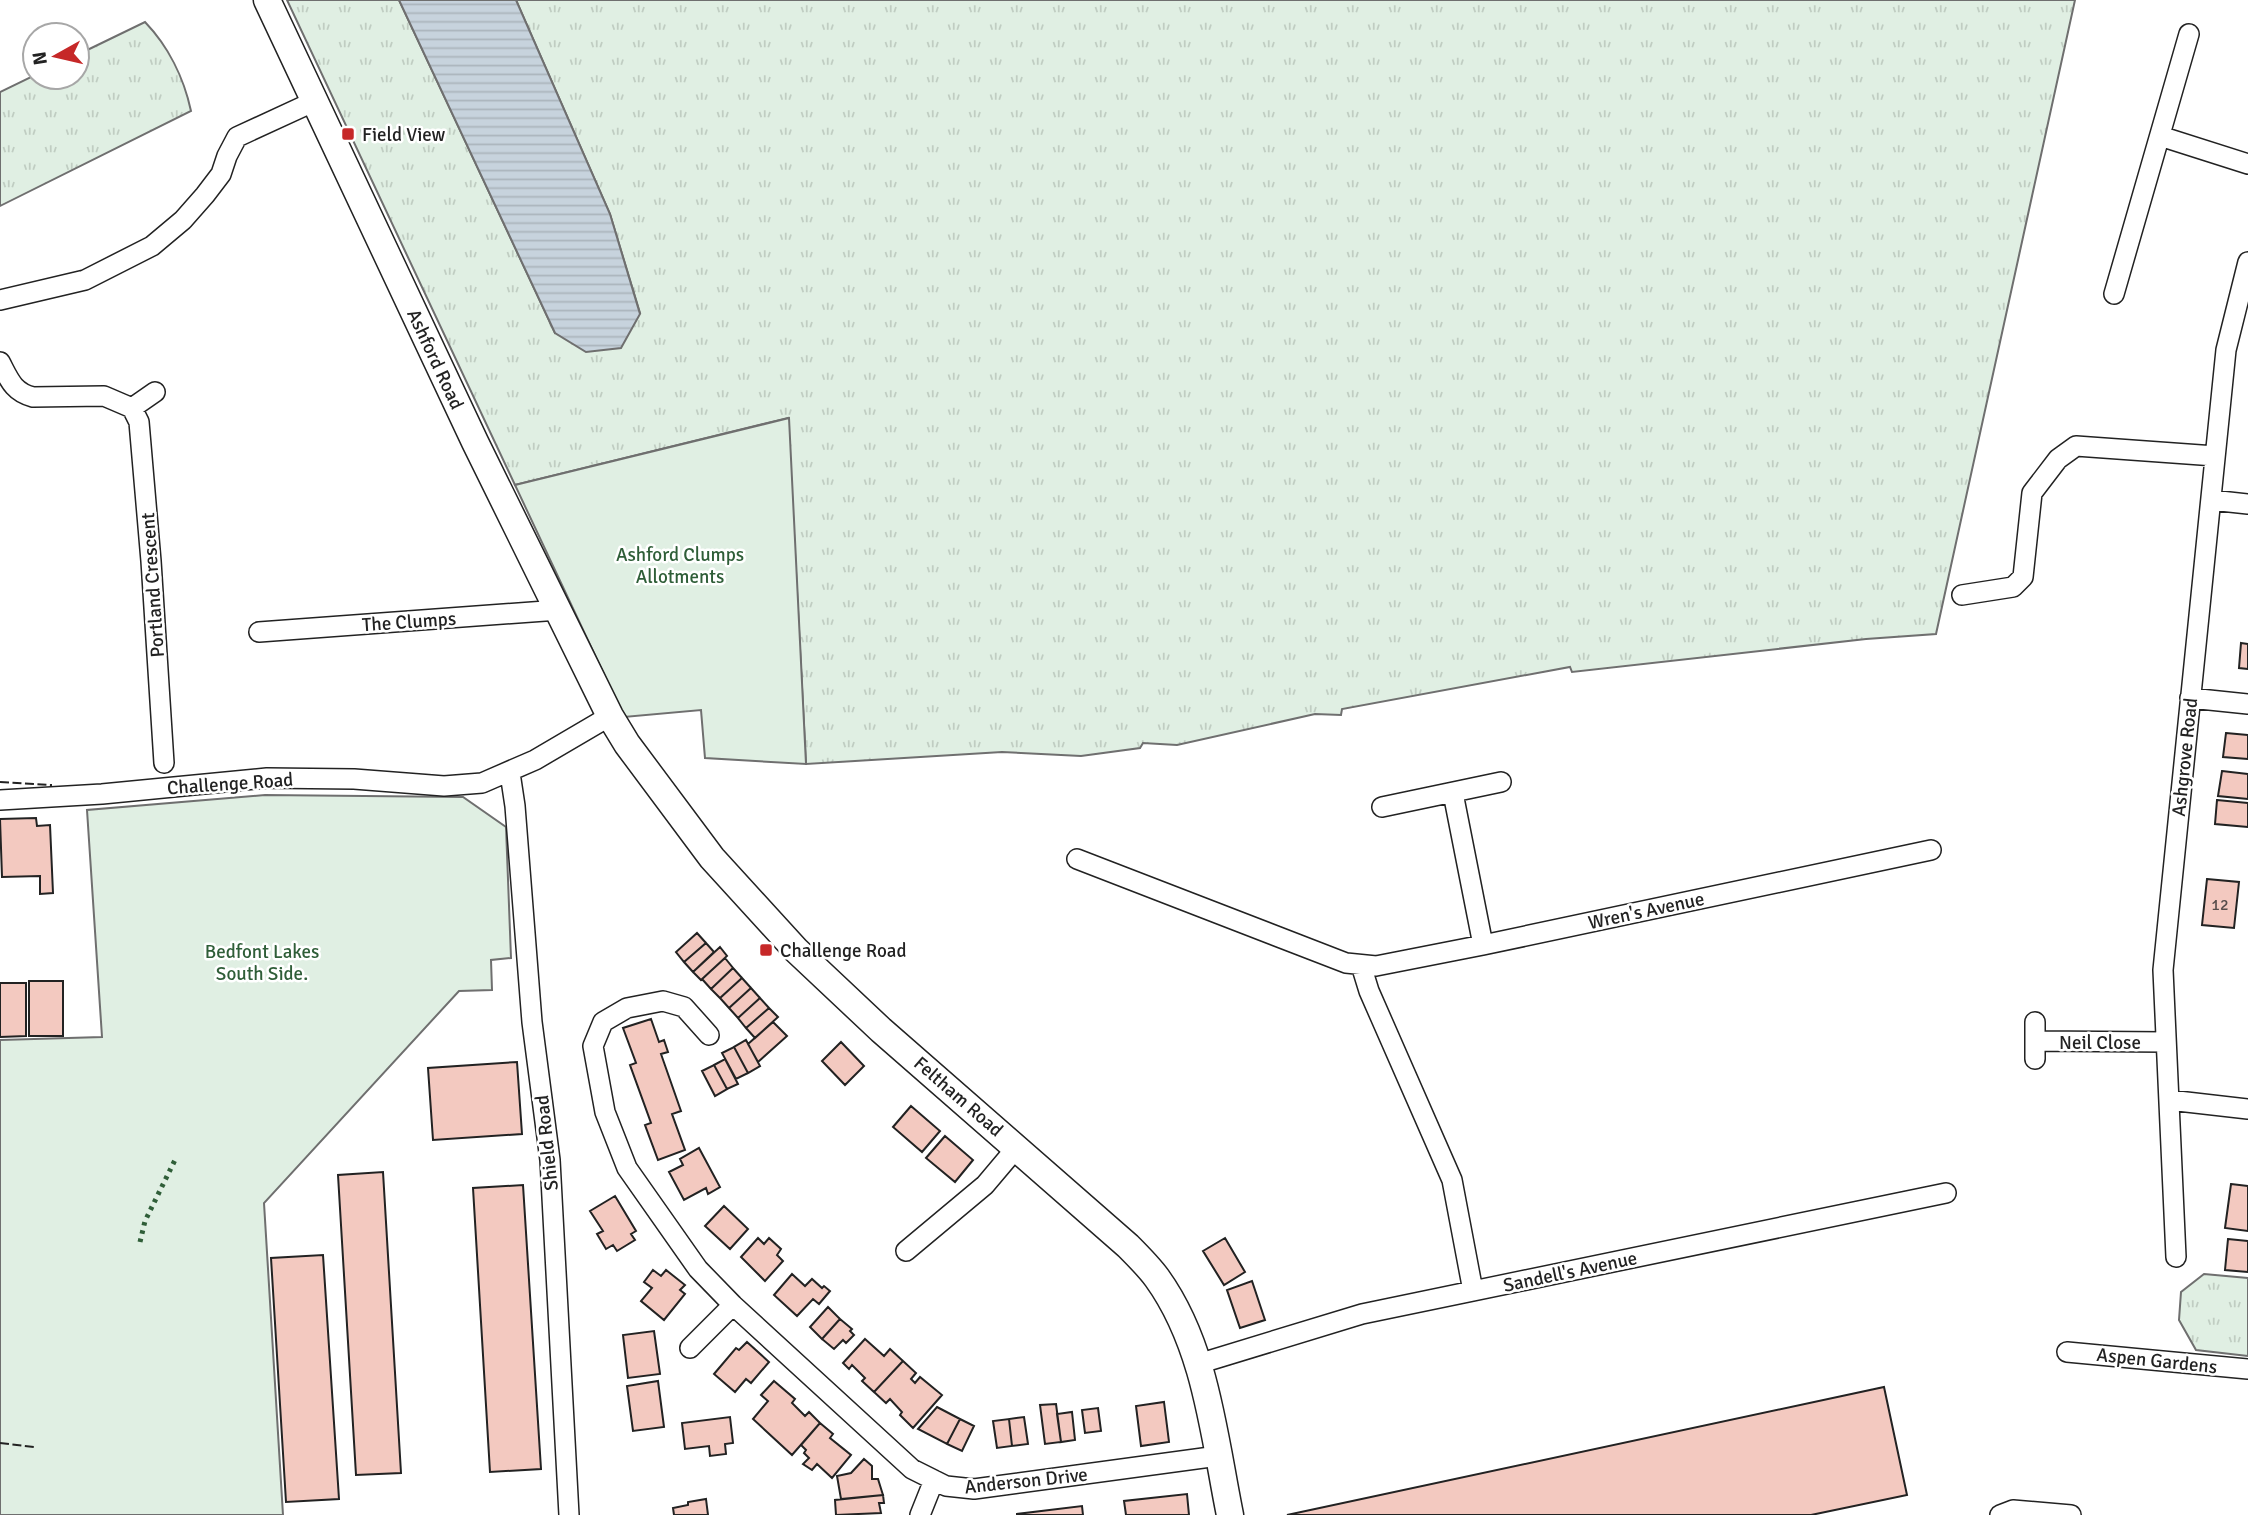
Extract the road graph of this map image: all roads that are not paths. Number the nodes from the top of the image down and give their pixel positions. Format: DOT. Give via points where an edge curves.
graph roads {
  1 [pos="267,0"];
  2 [pos="2189,34"];
  3 [pos="315,101"];
  4 [pos="2160,136"];
  5 [pos="2248,164"];
  6 [pos="2248,262"];
  7 [pos="2114,294"];
  8 [pos="2244,295"];
  9 [pos="0,300"];
  10 [pos="0,362"];
  11 [pos="155,392"];
  12 [pos="132,408"];
  13 [pos="2215,456"];
  14 [pos="2211,500"];
  15 [pos="2248,504"];
  16 [pos="1962,595"];
  17 [pos="559,610"];
  18 [pos="259,632"];
  19 [pos="2190,698"];
  20 [pos="2248,704"];
  21 [pos="610,716"];
  22 [pos="164,763"];
  23 [pos="510,773"];
  24 [pos="1501,782"];
  25 [pos="1453,793"];
  26 [pos="0,800"];
  27 [pos="1382,807"];
  28 [pos="1931,850"];
  29 [pos="1077,859"];
  30 [pos="1483,946"];
  31 [pos="1361,965"];
  32 [pos="709,1035"];
  33 [pos="2035,1041"];
  34 [pos="2165,1042"];
  35 [pos="2168,1100"];
  36 [pos="2248,1109"];
  37 [pos="1017,1147"];
  38 [pos="1946,1193"];
  39 [pos="906,1251"];
  40 [pos="2176,1257"];
  41 [pos="1473,1291"];
  42 [pos="733,1305"];
  43 [pos="690,1349"];
  44 [pos="2067,1352"];
  45 [pos="1198,1363"];
  46 [pos="2248,1369"];
  47 [pos="1218,1455"];
  48 [pos="934,1480"];
  49 [pos="569,1515"];
  50 [pos="920,1515"];
  51 [pos="1230,1515"];
  52 [pos="2000,1515"];
  53 [pos="2071,1515"];
  1 -- 3 [label="main road, Ashford Road"];
  2 -- 4 [label="street"];
  3 -- 9 [label="street" via="237,137 221,174 205,195 152,246 85,279"];
  3 -- 17 [label="main road, Ashford Road"];
  4 -- 5 [label="street"];
  4 -- 7 [label="street"];
  6 -- 8 [label="street, Ashgrove Road"];
  8 -- 13 [label="street, Ashgrove Road" via="2225,350"];
  10 -- 12 [label="street" via="12,386 22,394 104,396"];
  11 -- 12 [label="street"];
  12 -- 22 [label="street, Portland Crescent" via="139,422 144,471"];
  13 -- 14 [label="street, Ashgrove Road"];
  13 -- 16 [label="street" via="2076,446 2058,458 2032,493 2023,577 2013,587"];
  14 -- 15 [label="street"];
  14 -- 19 [label="street, Ashgrove Road"];
  17 -- 18 [label="street, The Clumps"];
  17 -- 21 [label="main road, Ashford Road"];
  19 -- 20 [label="street"];
  19 -- 34 [label="street, Ashgrove Road" via="2162,970"];
  21 -- 23 [label="street, Challenge Road"];
  21 -- 37 [label="main road, Feltham Road" via="712,858 796,950"];
  23 -- 26 [label="street, Challenge Road" via="482,783 444,786 267,778"];
  23 -- 49 [label="street, Shield Road" via="550,1160"];
  24 -- 25 [label="street"];
  25 -- 27 [label="street"];
  25 -- 30 [label="street"];
  28 -- 30 [label="street, Wren's Avenue"];
  29 -- 31 [label="street, Wren's Avenue"];
  30 -- 31 [label="street, Wren's Avenue"];
  31 -- 41 [label="street" via="1452,1180"];
  32 -- 42 [label="street, Anderson Drive" via="684,1007 663,1001 627,1007 603,1022 593,1046 606,1112 627,1168 698,1269"];
  33 -- 34 [label="street, Neil Close"];
  34 -- 35 [label="street, Ashgrove Road"];
  35 -- 36 [label="street"];
  35 -- 40 [label="street, Ashgrove Road"];
  37 -- 39 [label="street" via="985,1185"];
  37 -- 45 [label="main road, Feltham Road" via="1157,1277"];
  38 -- 41 [label="street, Sandell's Avenue"];
  41 -- 45 [label="street, Sandell's Avenue" via="1362,1314"];
  42 -- 43 [label="street"];
  42 -- 48 [label="street, Anderson Drive" via="912,1469"];
  44 -- 46 [label="street, Aspen Gardens"];
  45 -- 47 [label="main road, Feltham Road"];
  47 -- 48 [label="street, Anderson Drive" via="974,1489"];
  47 -- 51 [label="main road, Feltham Road"];
  48 -- 50 [label="street"];
  52 -- 53 [label="street" via="2013,1510"];
}
